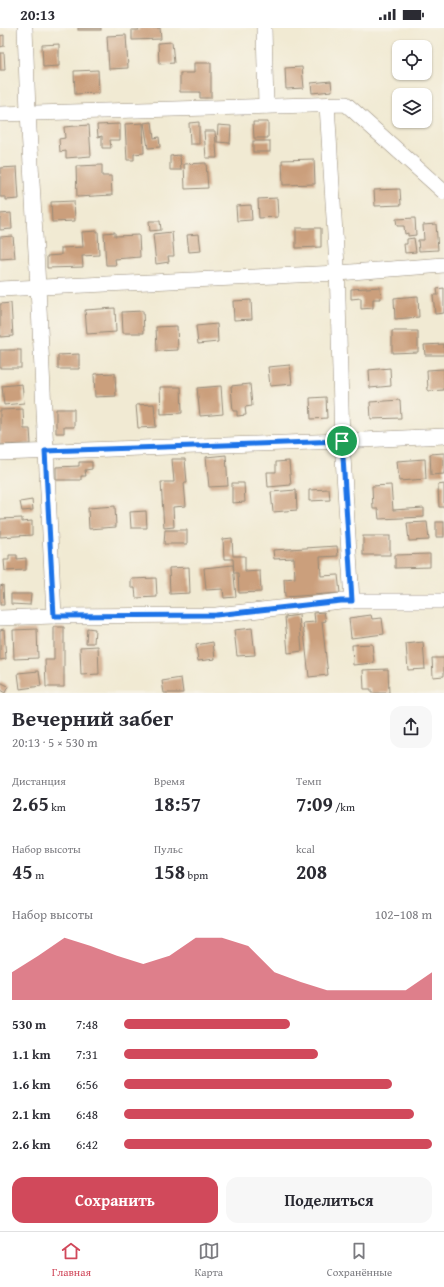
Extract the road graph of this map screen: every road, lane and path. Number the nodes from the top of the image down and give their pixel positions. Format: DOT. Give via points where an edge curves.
graph roads {
  1 [pos="25,28"];
  2 [pos="264,28"];
  3 [pos="326,105"];
  4 [pos="266,106"];
  5 [pos="28,112"];
  6 [pos="0,114"];
  7 [pos="444,192"];
  8 [pos="444,265"];
  9 [pos="338,273"];
  10 [pos="38,287"];
  11 [pos="0,289"];
  12 [pos="444,436"];
  13 [pos="342,441"];
  14 [pos="45,451"];
  15 [pos="0,453"];
  16 [pos="444,600"];
  17 [pos="352,601"];
  18 [pos="54,616"];
  19 [pos="0,618"];
  1 -- 5 [label="street"];
  2 -- 4 [label="street"];
  3 -- 4 [label="street"];
  3 -- 7 [label="street" via="346,104"];
  3 -- 9 [label="street"];
  4 -- 5 [label="street"];
  5 -- 6 [label="street"];
  5 -- 10 [label="street"];
  8 -- 9 [label="street"];
  9 -- 10 [label="street"];
  9 -- 13 [label="street"];
  10 -- 11 [label="street"];
  10 -- 14 [label="street"];
  12 -- 13 [label="street"];
  13 -- 14 [label="street"];
  13 -- 17 [label="street"];
  14 -- 15 [label="street"];
  14 -- 18 [label="street"];
  16 -- 17 [label="street"];
  17 -- 18 [label="street" via="216,615"];
  18 -- 19 [label="street"];
}
